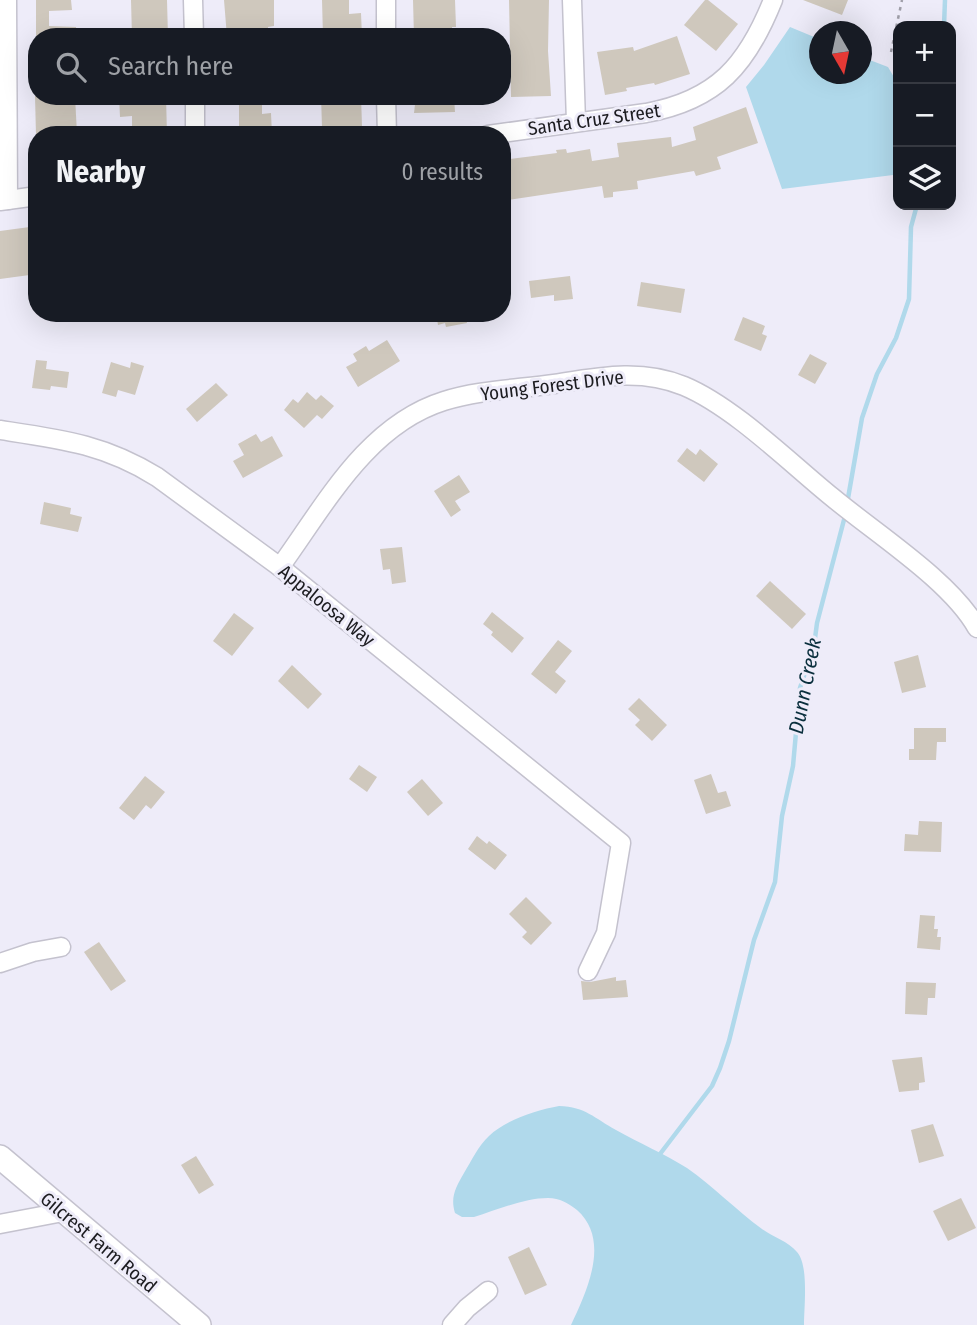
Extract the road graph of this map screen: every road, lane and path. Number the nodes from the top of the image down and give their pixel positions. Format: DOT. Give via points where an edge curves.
graph roads {
  1 [pos="7,0"];
  2 [pos="194,0"];
  3 [pos="386,0"];
  4 [pos="572,0"];
  5 [pos="773,0"];
  6 [pos="902,0"];
  7 [pos="194,28"];
  8 [pos="386,28"];
  9 [pos="891,52"];
  10 [pos="195,105"];
  11 [pos="386,105"];
  12 [pos="576,122"];
  13 [pos="195,126"];
  14 [pos="387,126"];
  15 [pos="511,132"];
  16 [pos="28,197"];
  17 [pos="4,200"];
  18 [pos="0,430"];
  19 [pos="280,567"];
  20 [pos="977,628"];
  21 [pos="61,947"];
  22 [pos="0,963"];
  23 [pos="588,971"];
  24 [pos="0,1157"];
  25 [pos="63,1212"];
  26 [pos="0,1224"];
  27 [pos="488,1291"];
  28 [pos="199,1325"];
  29 [pos="452,1325"];
  1 -- 17 [label="street"];
  2 -- 7 [label="street"];
  3 -- 8 [label="street"];
  4 -- 12 [label="street"];
  5 -- 12 [label="street, Santa Cruz Street" via="745,56 732,73 701,97 665,110"];
  6 -- 9 [label="path"];
  10 -- 13 [label="street"];
  11 -- 14 [label="street"];
  12 -- 15 [label="street, Santa Cruz Street"];
  16 -- 17 [label="street"];
  18 -- 19 [label="street, Appaloosa Way" via="79,442 124,458"];
  19 -- 20 [label="street, Young Forest Drive" via="358,460 405,418 454,398 642,375 668,380 731,414 933,578"];
  19 -- 23 [label="street, Appaloosa Way" via="621,843 606,933"];
  21 -- 22 [label="street"];
  24 -- 25 [label="main road, Gilcrest Farm Road"];
  25 -- 26 [label="street"];
  25 -- 28 [label="main road, Gilcrest Farm Road"];
  27 -- 29 [label="street"];
}
